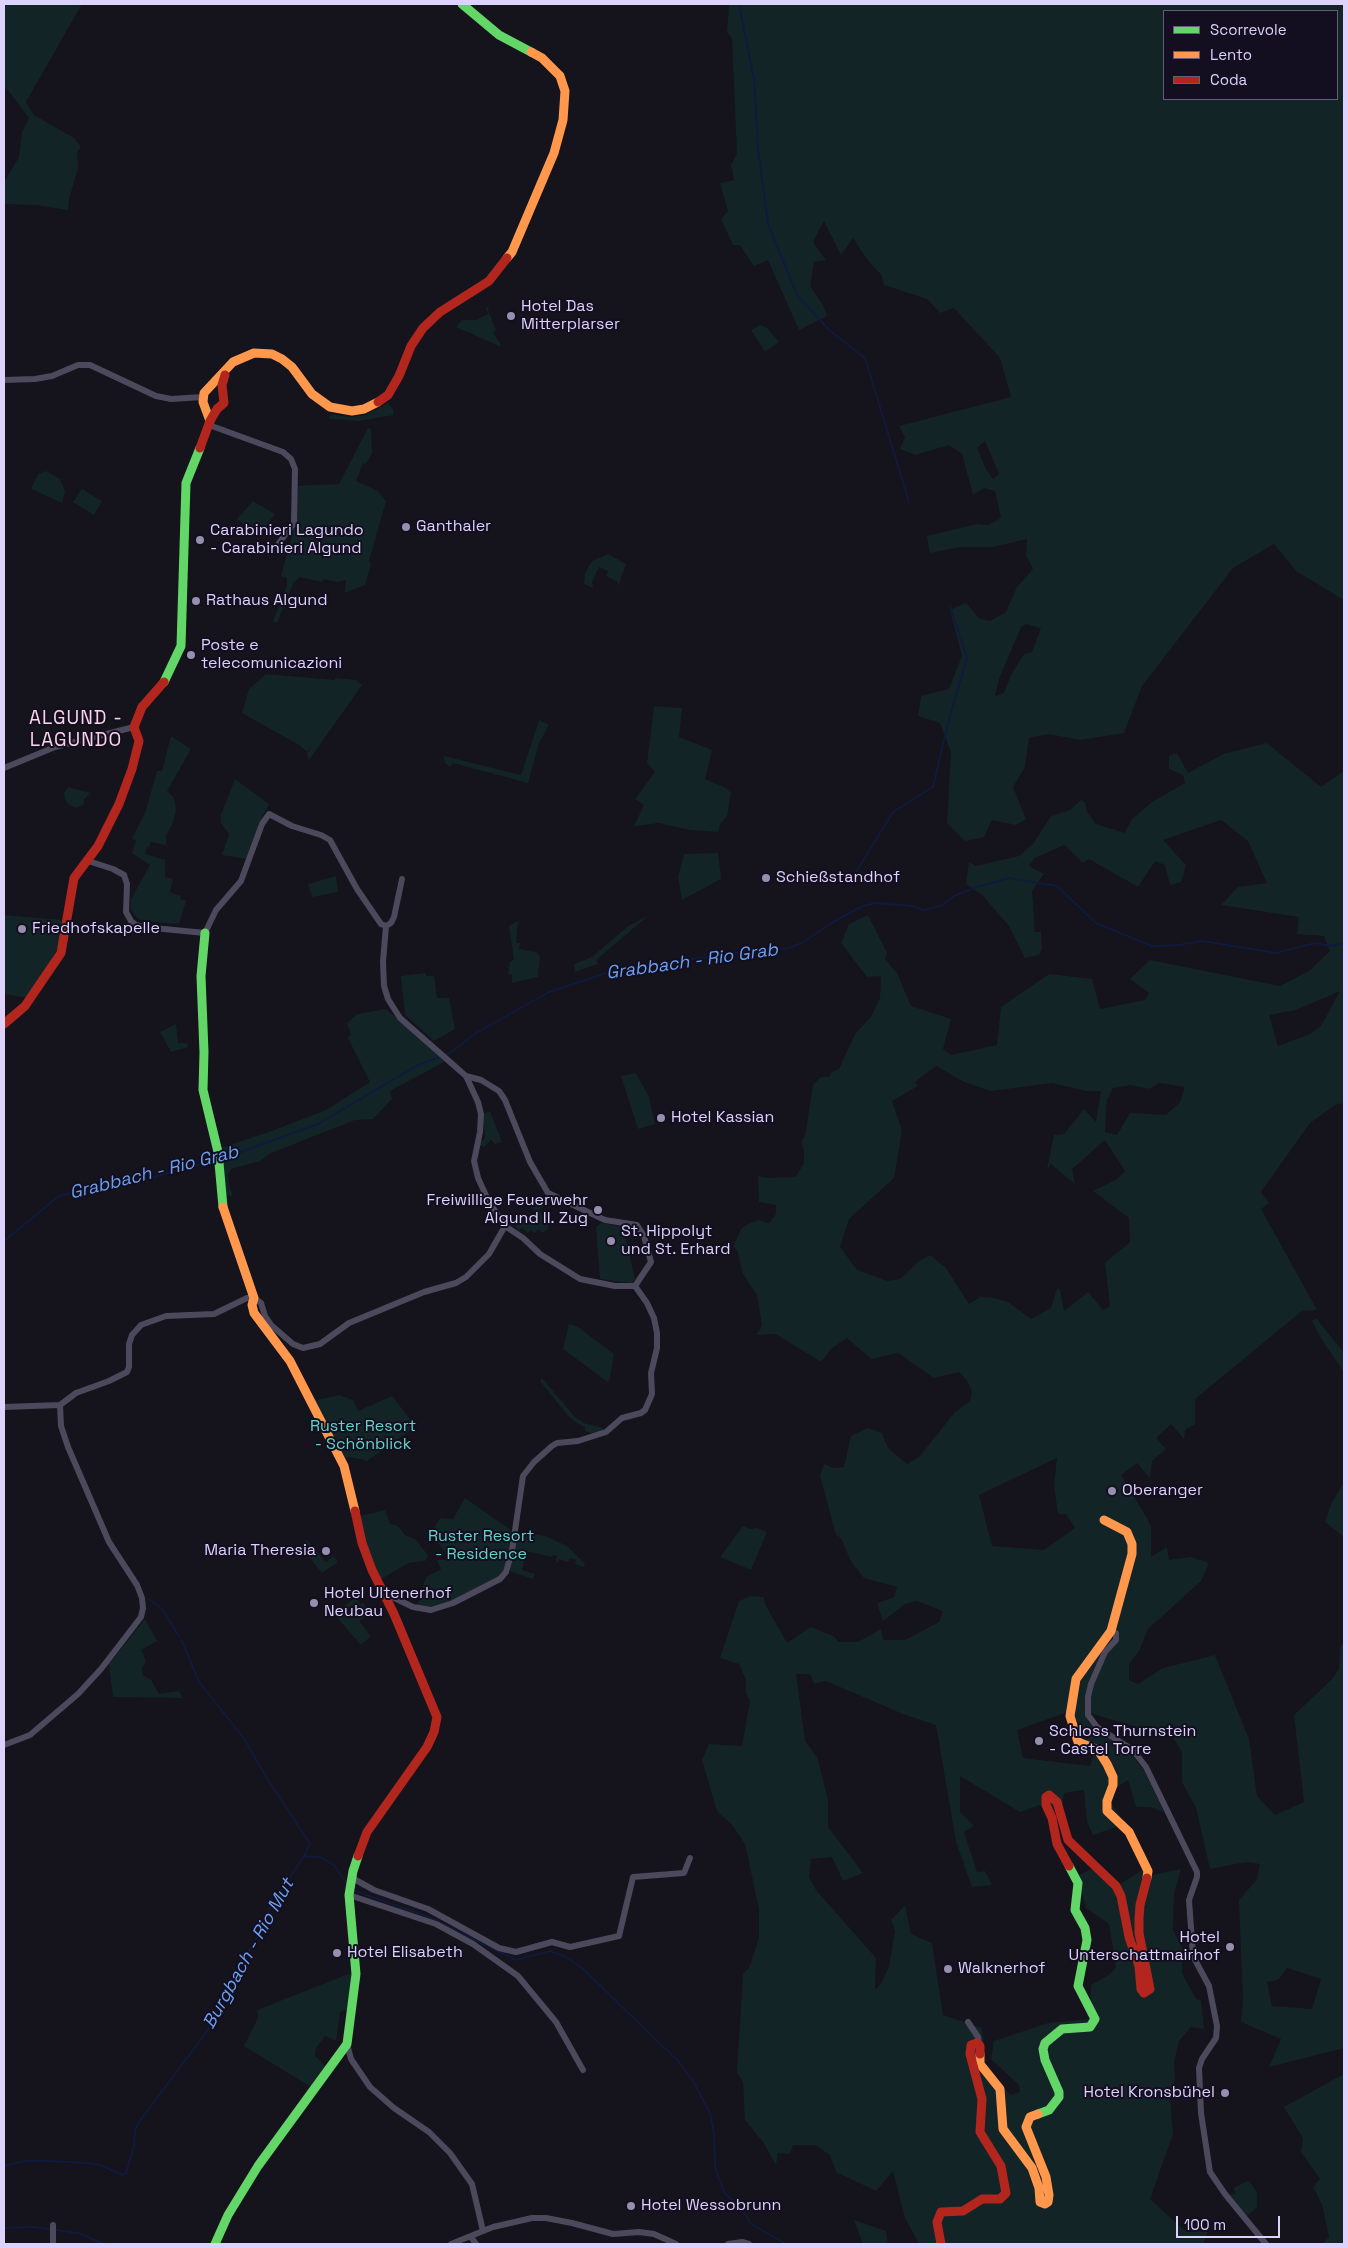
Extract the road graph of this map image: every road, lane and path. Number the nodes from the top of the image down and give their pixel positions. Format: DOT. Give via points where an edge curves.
graph roads {
  1 [pos="462,4"];
  2 [pos="225,372"];
  3 [pos="4,380"];
  4 [pos="224,394"];
  5 [pos="206,397"];
  6 [pos="217,409"];
  7 [pos="209,423"];
  8 [pos="279,543"];
  9 [pos="134,727"];
  10 [pos="4,768"];
  11 [pos="88,860"];
  12 [pos="402,879"];
  13 [pos="386,926"];
  14 [pos="205,933"];
  15 [pos="4,1024"];
  16 [pos="466,1076"];
  17 [pos="505,1226"];
  18 [pos="635,1286"];
  19 [pos="254,1298"];
  20 [pos="60,1405"];
  21 [pos="4,1407"];
  22 [pos="1104,1520"];
  23 [pos="384,1593"];
  24 [pos="1111,1631"];
  25 [pos="4,1745"];
  26 [pos="690,1858"];
  27 [pos="352,1878"];
  28 [pos="350,1895"];
  29 [pos="968,2022"];
  30 [pos="347,2044"];
  31 [pos="979,2044"];
  32 [pos="583,2070"];
  33 [pos="53,2229"];
  34 [pos="483,2231"];
  35 [pos="471,2237"];
  36 [pos="53,2244"];
  37 [pos="215,2244"];
  38 [pos="451,2244"];
  39 [pos="476,2244"];
  40 [pos="676,2244"];
  41 [pos="728,2244"];
  42 [pos="749,2244"];
  43 [pos="941,2244"];
  44 [pos="1266,2244"];
  1 -- 2 [label="street" via="499,35 547,63 560,76 564,91 564,120 554,152 512,252 489,281 440,312 423,328 388,395 364,409 342,411 322,403 292,367 272,354 244,356"];
  2 -- 4 [label="street"];
  2 -- 5 [label="street"];
  3 -- 5 [label="street" via="35,379 78,365 90,365 156,396 171,399"];
  4 -- 5 [label="street" via="213,388"];
  4 -- 6 [label="street" via="224,403"];
  5 -- 6 [label="street" via="211,409"];
  5 -- 7 [label="street"];
  6 -- 7 [label="street"];
  7 -- 8 [label="street" via="283,452 292,459 295,470 294,523"];
  7 -- 9 [label="street" via="185,490 181,646 163,684 142,707"];
  9 -- 10 [label="street" via="55,747"];
  9 -- 11 [label="street" via="139,740 132,770 119,804"];
  11 -- 14 [label="street" via="124,875 127,884 126,912 136,925"];
  11 -- 15 [label="street" via="74,878 64,946 57,961 25,1006"];
  12 -- 13 [label="street" via="394,917"];
  13 -- 14 [label="street" via="357,889 336,849 326,838 292,826 274,815 267,815 241,881 216,910"];
  13 -- 16 [label="street" via="382,962 388,999 400,1018"];
  14 -- 19 [label="street" via="201,976 202,1081 218,1154 223,1210"];
  16 -- 17 [label="street" via="481,1114 474,1161 478,1178"];
  16 -- 18 [label="street" via="489,1083 502,1095 527,1157 548,1193 605,1220 637,1225 646,1240 651,1259"];
  17 -- 18 [label="street" via="540,1254 580,1279 615,1286"];
  17 -- 19 [label="street" via="489,1254 466,1277 349,1323 312,1347 299,1348 293,1344 271,1325 261,1303"];
  18 -- 23 [label="street" via="654,1318 657,1332 650,1373 652,1394 645,1410 622,1418 606,1432 557,1443 534,1462 520,1484 512,1551 500,1580 431,1610 413,1607"];
  19 -- 20 [label="street" via="247,1298 214,1314 178,1314 144,1323 137,1328 129,1344 127,1372 76,1393"];
  19 -- 23 [label="street" via="254,1313 290,1361 344,1466 362,1543"];
  20 -- 21 [label="street"];
  20 -- 25 [label="street" via="61,1426 68,1447 109,1542 137,1584 143,1608 141,1617 78,1694 30,1735"];
  22 -- 24 [label="street" via="1127,1532 1132,1549"];
  23 -- 27 [label="street" via="435,1709 436,1720 427,1747 366,1832"];
  24 -- 31 [label="street" via="1076,1679 1070,1716 1078,1742 1098,1750 1106,1764 1114,1785 1107,1811 1129,1832 1148,1871 1139,1926 1150,1986 1146,1993 1141,1990 1139,1966 1116,1886 1068,1840 1057,1802 1049,1795 1046,1805 1057,1844 1078,1882 1075,1910 1085,1928 1087,1940 1078,1986 1095,2019 1090,2027 1062,2029 1046,2043 1044,2050 1045,2060 1060,2092 1049,2110 1030,2117 1026,2127 1046,2177 1047,2204 1040,2202 1032,2168 1003,2129 1002,2096 980,2064"];
  24 -- 44 [label="street" via="1116,1633 1116,1640 1105,1652 1091,1684 1088,1715 1097,1727 1133,1750 1146,1767 1197,1872 1188,1900 1193,1956 1209,1986 1217,2026 1216,2038 1199,2068 1201,2113 1210,2172"];
  26 -- 27 [label="street" via="684,1873 633,1877 619,1936 570,1947 552,1942 516,1952 499,1948 428,1909 374,1890"];
  27 -- 28 [label="street"];
  28 -- 30 [label="street" via="356,1974"];
  28 -- 32 [label="street" via="436,1924 473,1944 518,1976 556,2022"];
  29 -- 31 [label="street"];
  30 -- 34 [label="street" via="352,2059 370,2087 450,2153 472,2184"];
  30 -- 37 [label="street" via="258,2166 228,2215"];
  31 -- 43 [label="street" via="973,2043 970,2048 982,2098 980,2132 1001,2166 1006,2193 1000,2199 982,2199 963,2211 941,2212 937,2222"];
  33 -- 36 [label="street"];
  34 -- 35 [label="street"];
  34 -- 40 [label="street" via="516,2220 546,2218 613,2234 654,2234"];
  35 -- 38 [label="street"];
  35 -- 39 [label="street"];
  41 -- 42 [label="street"];
}
